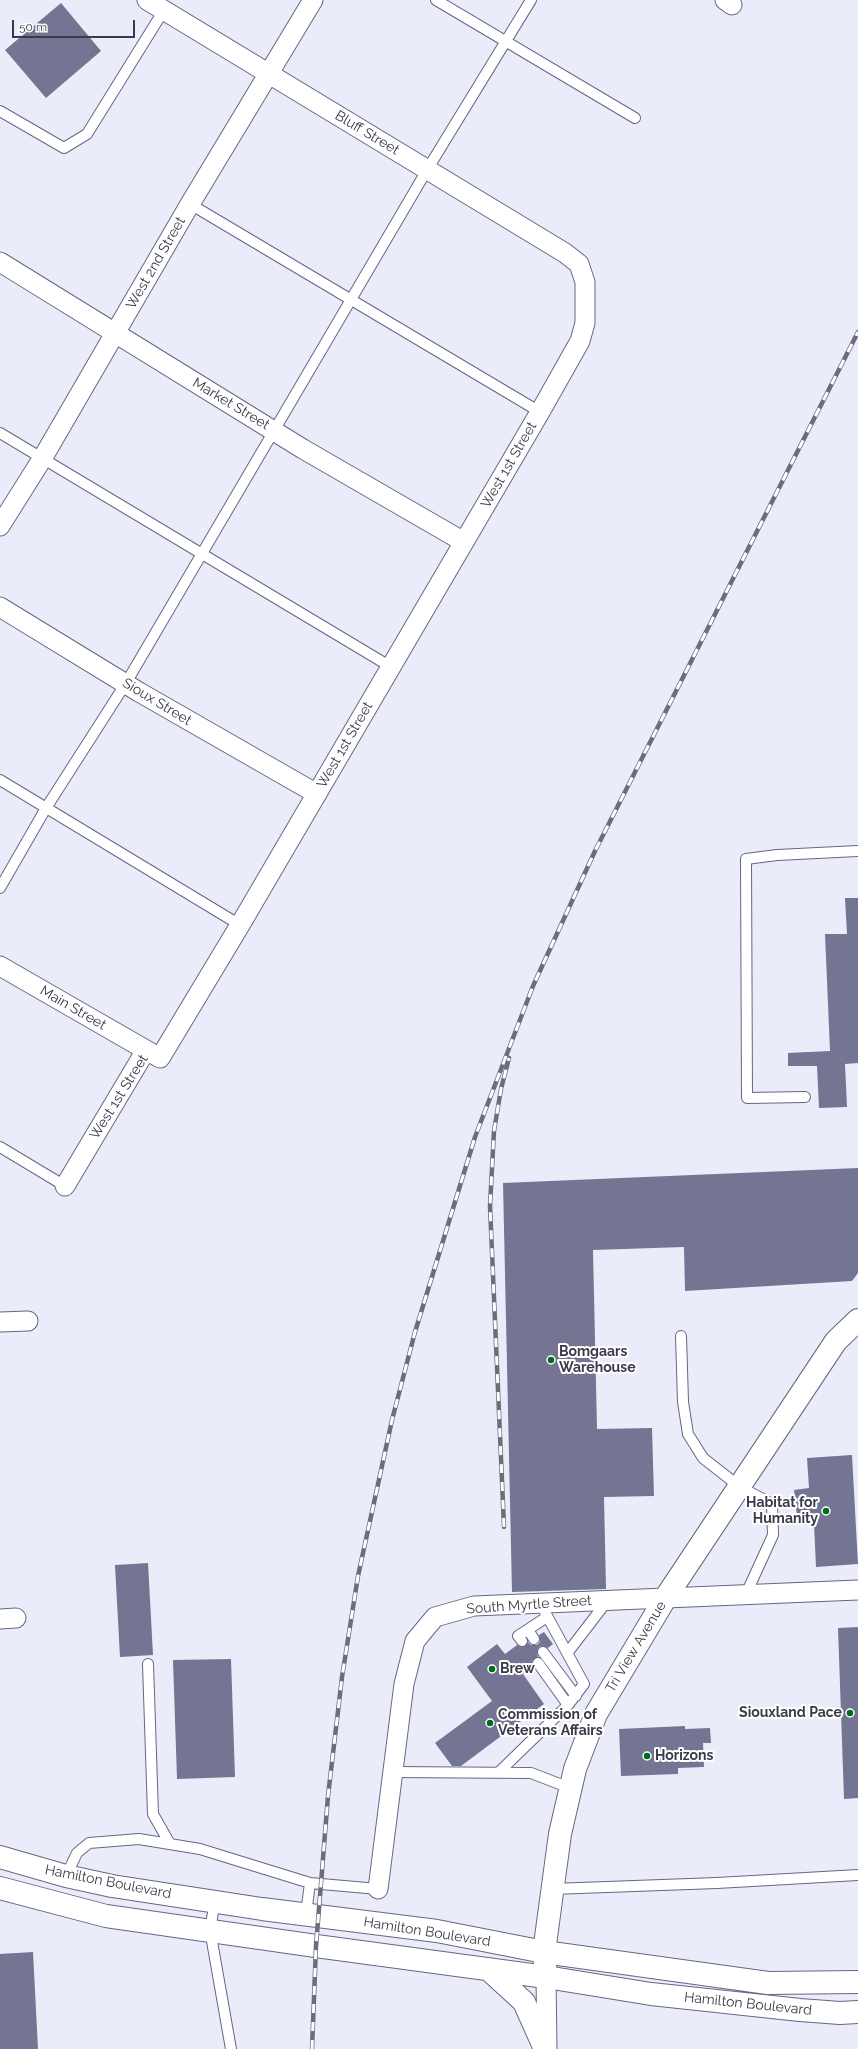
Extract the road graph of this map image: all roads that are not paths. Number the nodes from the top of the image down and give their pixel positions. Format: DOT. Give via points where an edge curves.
graph roads {
  1 [pos="147,0"];
  2 [pos="313,0"];
  3 [pos="436,0"];
  4 [pos="531,0"];
  5 [pos="164,10"];
  6 [pos="506,41"];
  7 [pos="270,73"];
  8 [pos="0,111"];
  9 [pos="635,118"];
  10 [pos="427,170"];
  11 [pos="190,204"];
  12 [pos="0,262"];
  13 [pos="582,272"];
  14 [pos="351,298"];
  15 [pos="115,334"];
  16 [pos="540,412"];
  17 [pos="273,430"];
  18 [pos="0,433"];
  19 [pos="42,459"];
  20 [pos="0,526"];
  21 [pos="464,542"];
  22 [pos="202,552"];
  23 [pos="0,607"];
  24 [pos="391,667"];
  25 [pos="126,683"];
  26 [pos="0,780"];
  27 [pos="316,794"];
  28 [pos="46,808"];
  29 [pos="858,851"];
  30 [pos="0,888"];
  31 [pos="240,925"];
  32 [pos="0,966"];
  33 [pos="146,1050"];
  34 [pos="805,1097"];
  35 [pos="0,1148"];
  36 [pos="65,1186"];
  37 [pos="858,1320"];
  38 [pos="28,1321"];
  39 [pos="0,1322"];
  40 [pos="681,1336"];
  41 [pos="740,1487"];
  42 [pos="858,1590"];
  43 [pos="746,1594"];
  44 [pos="666,1597"];
  45 [pos="608,1600"];
  46 [pos="543,1610"];
  47 [pos="528,1630"];
  48 [pos="534,1639"];
  49 [pos="522,1641"];
  50 [pos="543,1652"];
  51 [pos="568,1652"];
  52 [pos="538,1663"];
  53 [pos="148,1664"];
  54 [pos="576,1696"];
  55 [pos="568,1705"];
  56 [pos="392,1772"];
  57 [pos="499,1772"];
  58 [pos="570,1788"];
  59 [pos="170,1844"];
  60 [pos="0,1857"];
  61 [pos="858,1874"];
  62 [pos="66,1876"];
  63 [pos="310,1883"];
  64 [pos="0,1888"];
  65 [pos="378,1889"];
  66 [pos="552,1889"];
  67 [pos="215,1901"];
  68 [pos="306,1914"];
  69 [pos="210,1930"];
  70 [pos="544,1952"];
  71 [pos="488,1969"];
  72 [pos="546,1977"];
  73 [pos="858,1982"];
  74 [pos="858,2012"];
  75 [pos="231,2049"];
  76 [pos="546,2049"];
  1 -- 5 [label="street, Bluff Street"];
  2 -- 7 [label="street, West 2nd Street"];
  3 -- 6 [label="lane"];
  4 -- 6 [label="lane"];
  5 -- 7 [label="street, Bluff Street"];
  5 -- 8 [label="lane" via="87,134 64,148"];
  6 -- 9 [label="lane"];
  6 -- 10 [label="lane"];
  7 -- 10 [label="street, Bluff Street"];
  7 -- 11 [label="street, West 2nd Street"];
  10 -- 13 [label="street, Bluff Street" via="565,253 579,264"];
  10 -- 14 [label="lane"];
  11 -- 14 [label="lane"];
  11 -- 15 [label="street, West 2nd Street"];
  12 -- 15 [label="street, Market Street"];
  13 -- 16 [label="street, West 1st Street" via="586,298 585,323 580,341"];
  14 -- 16 [label="lane"];
  14 -- 17 [label="lane"];
  15 -- 17 [label="street, Market Street"];
  15 -- 19 [label="street, West 2nd Street"];
  16 -- 21 [label="street, West 1st Street"];
  17 -- 21 [label="street, Market Street"];
  17 -- 22 [label="lane"];
  18 -- 19 [label="lane"];
  19 -- 20 [label="street, West 2nd Street"];
  19 -- 22 [label="lane"];
  21 -- 24 [label="street, West 1st Street"];
  22 -- 24 [label="lane"];
  22 -- 25 [label="lane"];
  23 -- 25 [label="street, Sioux Street"];
  24 -- 27 [label="street, West 1st Street"];
  25 -- 27 [label="street, Sioux Street"];
  25 -- 28 [label="lane"];
  26 -- 28 [label="lane"];
  27 -- 31 [label="street, West 1st Street"];
  28 -- 30 [label="lane"];
  28 -- 31 [label="lane"];
  29 -- 34 [label="lane" via="746,859 747,1098"];
  31 -- 33 [label="street, West 1st Street" via="160,1058"];
  32 -- 33 [label="street, Main Street"];
  33 -- 36 [label="street, West 1st Street"];
  35 -- 36 [label="lane"];
  37 -- 41 [label="main road, Tri View Avenue" via="836,1341"];
  38 -- 39 [label="street"];
  40 -- 41 [label="lane" via="682,1402 688,1434 703,1458"];
  41 -- 43 [label="lane" via="772,1504 773,1535"];
  41 -- 44 [label="main road, Tri View Avenue"];
  42 -- 43 [label="street, South Myrtle Street"];
  43 -- 44 [label="street, South Myrtle Street"];
  44 -- 45 [label="street, South Myrtle Street"];
  44 -- 58 [label="main road, Tri View Avenue" via="596,1714"];
  45 -- 46 [label="street, South Myrtle Street"];
  45 -- 51 [label="lane"];
  46 -- 47 [label="lane"];
  46 -- 51 [label="lane"];
  46 -- 56 [label="street, South Myrtle Street" via="474,1606 435,1617 415,1640 404,1684"];
  47 -- 48 [label="lane"];
  47 -- 49 [label="lane" via="518,1636"];
  50 -- 54 [label="lane"];
  51 -- 54 [label="lane" via="584,1684"];
  52 -- 55 [label="lane"];
  53 -- 59 [label="lane" via="153,1814"];
  54 -- 55 [label="lane"];
  55 -- 57 [label="lane"];
  56 -- 57 [label="lane"];
  56 -- 65 [label="street, South Myrtle Street"];
  57 -- 58 [label="lane" via="531,1773"];
  58 -- 66 [label="main road, Tri View Avenue"];
  59 -- 62 [label="lane" via="139,1839 89,1843 77,1853"];
  59 -- 63 [label="lane" via="200,1849"];
  60 -- 62 [label="main road, Hamilton Boulevard"];
  61 -- 66 [label="lane" via="717,1883"];
  62 -- 67 [label="main road, Hamilton Boulevard" via="112,1886"];
  63 -- 65 [label="lane"];
  63 -- 68 [label="lane"];
  64 -- 69 [label="main road, Hamilton Boulevard" via="106,1916"];
  66 -- 70 [label="main road, Tri View Avenue"];
  67 -- 68 [label="main road, Hamilton Boulevard"];
  67 -- 69 [label="lane"];
  68 -- 70 [label="main road, Hamilton Boulevard" via="437,1931"];
  69 -- 71 [label="main road, Hamilton Boulevard"];
  69 -- 75 [label="lane"];
  70 -- 72 [label="main road, Tri View Avenue"];
  70 -- 73 [label="main road, Hamilton Boulevard" via="768,1983"];
  71 -- 72 [label="main road, Hamilton Boulevard"];
  71 -- 76 [label="main road" via="524,2002"];
  72 -- 74 [label="main road, Hamilton Boulevard" via="651,1994 800,2010"];
  72 -- 76 [label="street, Tri View Avenue"];
}
